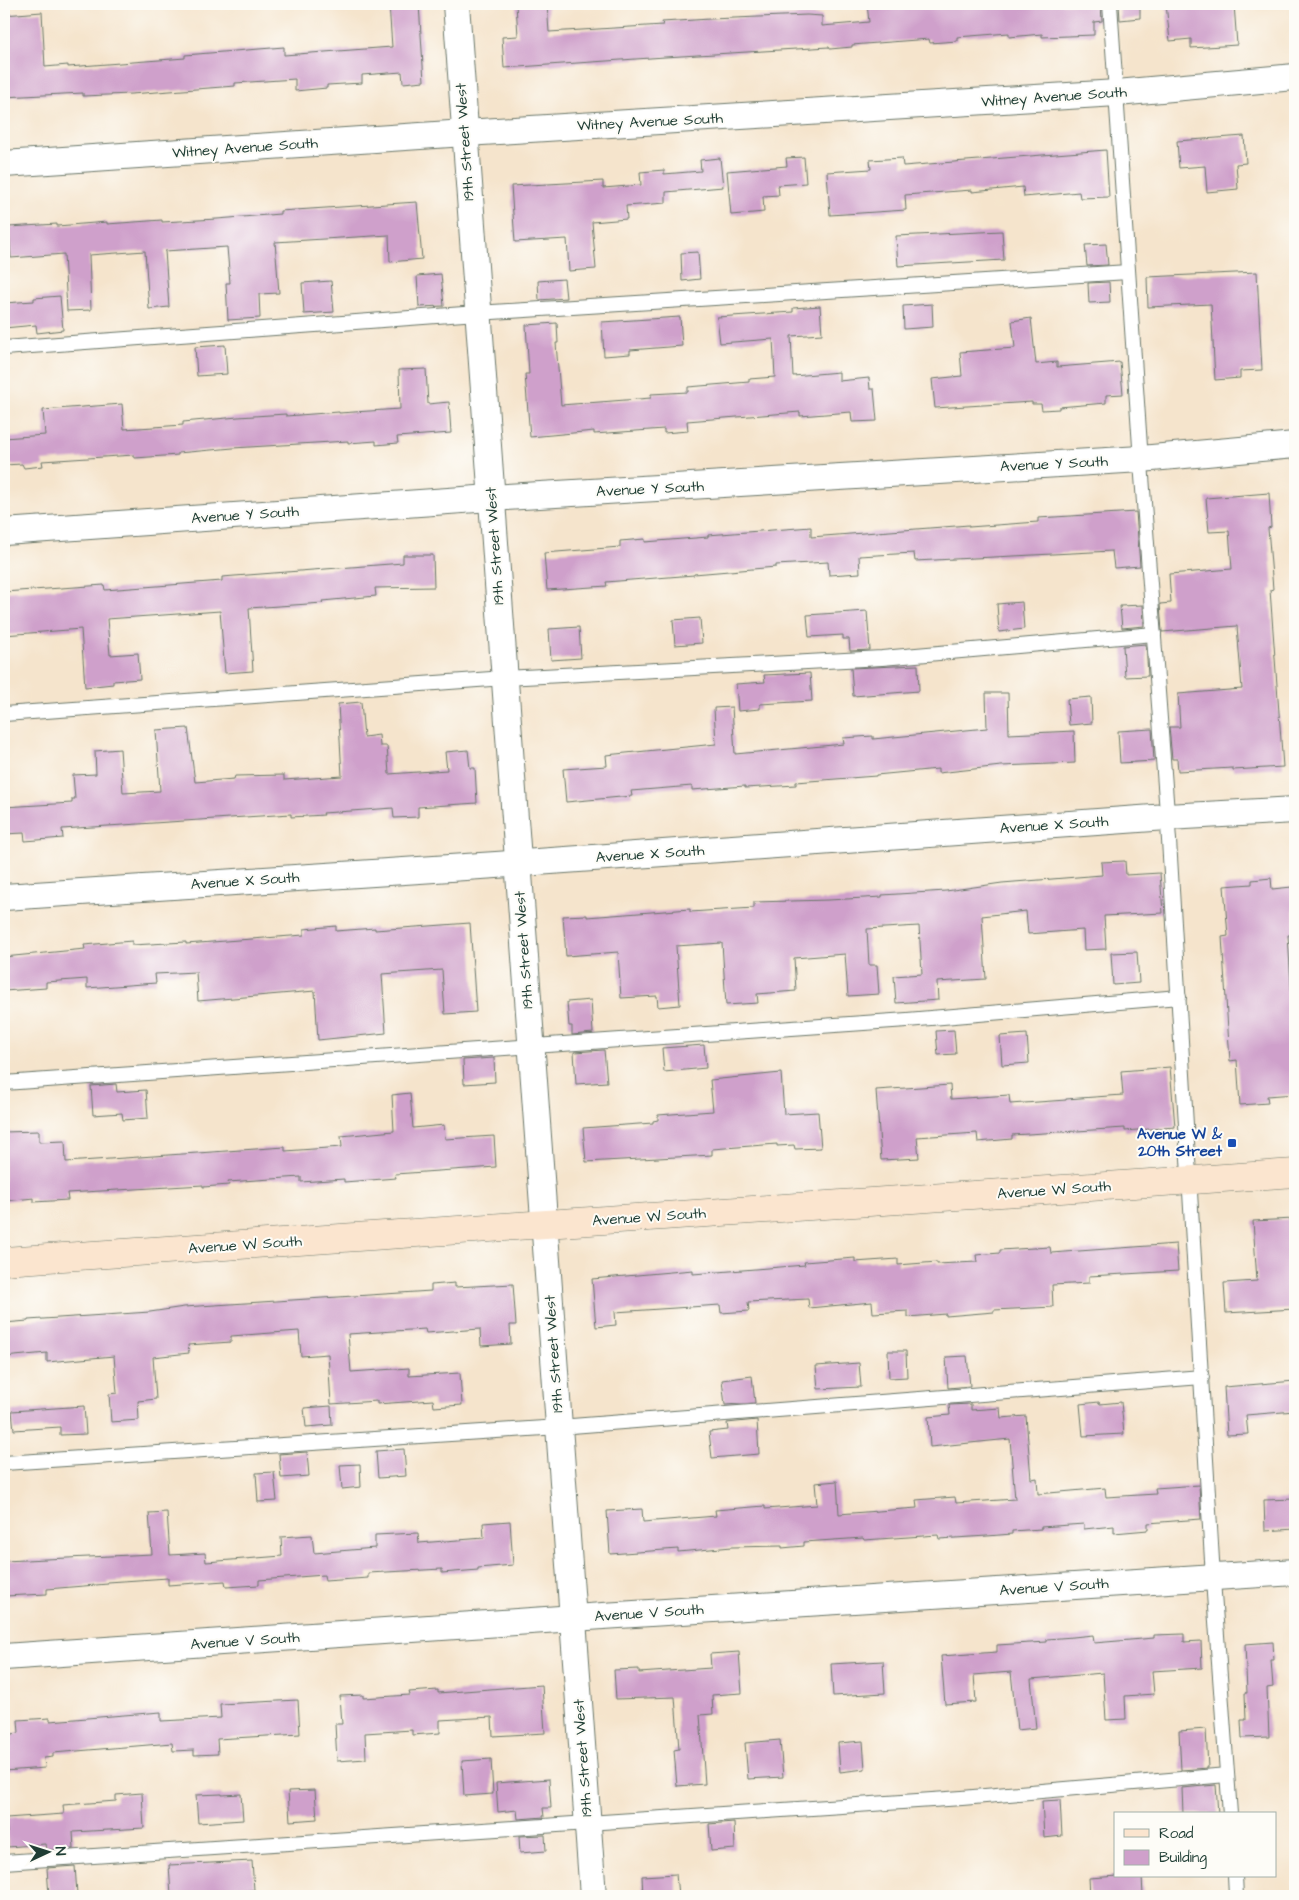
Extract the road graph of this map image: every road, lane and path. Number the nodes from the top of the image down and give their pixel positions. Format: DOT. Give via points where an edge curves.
graph roads {
  1 [pos="456,4"];
  2 [pos="1110,4"];
  3 [pos="1295,77"];
  4 [pos="1117,93"];
  5 [pos="465,133"];
  6 [pos="4,164"];
  7 [pos="1128,272"];
  8 [pos="478,313"];
  9 [pos="4,348"];
  10 [pos="1295,445"];
  11 [pos="1141,459"];
  12 [pos="491,498"];
  13 [pos="4,532"];
  14 [pos="1154,634"];
  15 [pos="504,678"];
  16 [pos="4,714"];
  17 [pos="1295,810"];
  18 [pos="1167,817"];
  19 [pos="518,864"];
  20 [pos="4,897"];
  21 [pos="1179,997"];
  22 [pos="531,1046"];
  23 [pos="4,1083"];
  24 [pos="1295,1173"];
  25 [pos="1190,1180"];
  26 [pos="544,1225"];
  27 [pos="4,1262"];
  28 [pos="1202,1377"];
  29 [pos="559,1427"];
  30 [pos="4,1463"];
  31 [pos="1295,1572"];
  32 [pos="1213,1577"];
  33 [pos="573,1618"];
  34 [pos="4,1657"];
  35 [pos="1227,1775"];
  36 [pos="1230,1812"];
  37 [pos="588,1823"];
  38 [pos="4,1862"];
  39 [pos="1235,1878"];
  40 [pos="593,1896"];
  41 [pos="1236,1896"];
  1 -- 5 [label="street, 19th Street West"];
  2 -- 4 [label="lane"];
  3 -- 4 [label="street, Witney Avenue South"];
  4 -- 5 [label="street, Witney Avenue South"];
  4 -- 7 [label="lane"];
  5 -- 6 [label="street, Witney Avenue South"];
  5 -- 8 [label="street, 19th Street West"];
  7 -- 8 [label="lane"];
  7 -- 11 [label="lane"];
  8 -- 9 [label="lane"];
  8 -- 12 [label="street, 19th Street West"];
  10 -- 11 [label="street, Avenue Y South"];
  11 -- 12 [label="street, Avenue Y South"];
  11 -- 14 [label="lane"];
  12 -- 13 [label="street, Avenue Y South"];
  12 -- 15 [label="street, 19th Street West"];
  14 -- 15 [label="lane" via="882,658"];
  14 -- 18 [label="lane"];
  15 -- 16 [label="lane"];
  15 -- 19 [label="street, 19th Street West"];
  17 -- 18 [label="street, Avenue X South"];
  18 -- 19 [label="street, Avenue X South"];
  18 -- 21 [label="lane"];
  19 -- 20 [label="street, Avenue X South"];
  19 -- 22 [label="street, 19th Street West"];
  21 -- 22 [label="lane" via="908,1020"];
  21 -- 25 [label="lane"];
  22 -- 23 [label="lane"];
  22 -- 26 [label="street, 19th Street West"];
  24 -- 25 [label="street, Avenue W South"];
  25 -- 26 [label="street, Avenue W South"];
  25 -- 28 [label="lane"];
  26 -- 27 [label="street, Avenue W South"];
  26 -- 29 [label="street, 19th Street West"];
  28 -- 29 [label="lane"];
  28 -- 32 [label="lane"];
  29 -- 30 [label="lane"];
  29 -- 33 [label="street, 19th Street West"];
  31 -- 32 [label="street, Avenue V South"];
  32 -- 33 [label="street, Avenue V South"];
  32 -- 35 [label="lane"];
  33 -- 34 [label="street, Avenue V South"];
  33 -- 37 [label="street, 19th Street West"];
  35 -- 36 [label="lane"];
  35 -- 37 [label="lane"];
  37 -- 38 [label="lane"];
  37 -- 40 [label="street, 19th Street West"];
  39 -- 41 [label="lane"];
}
